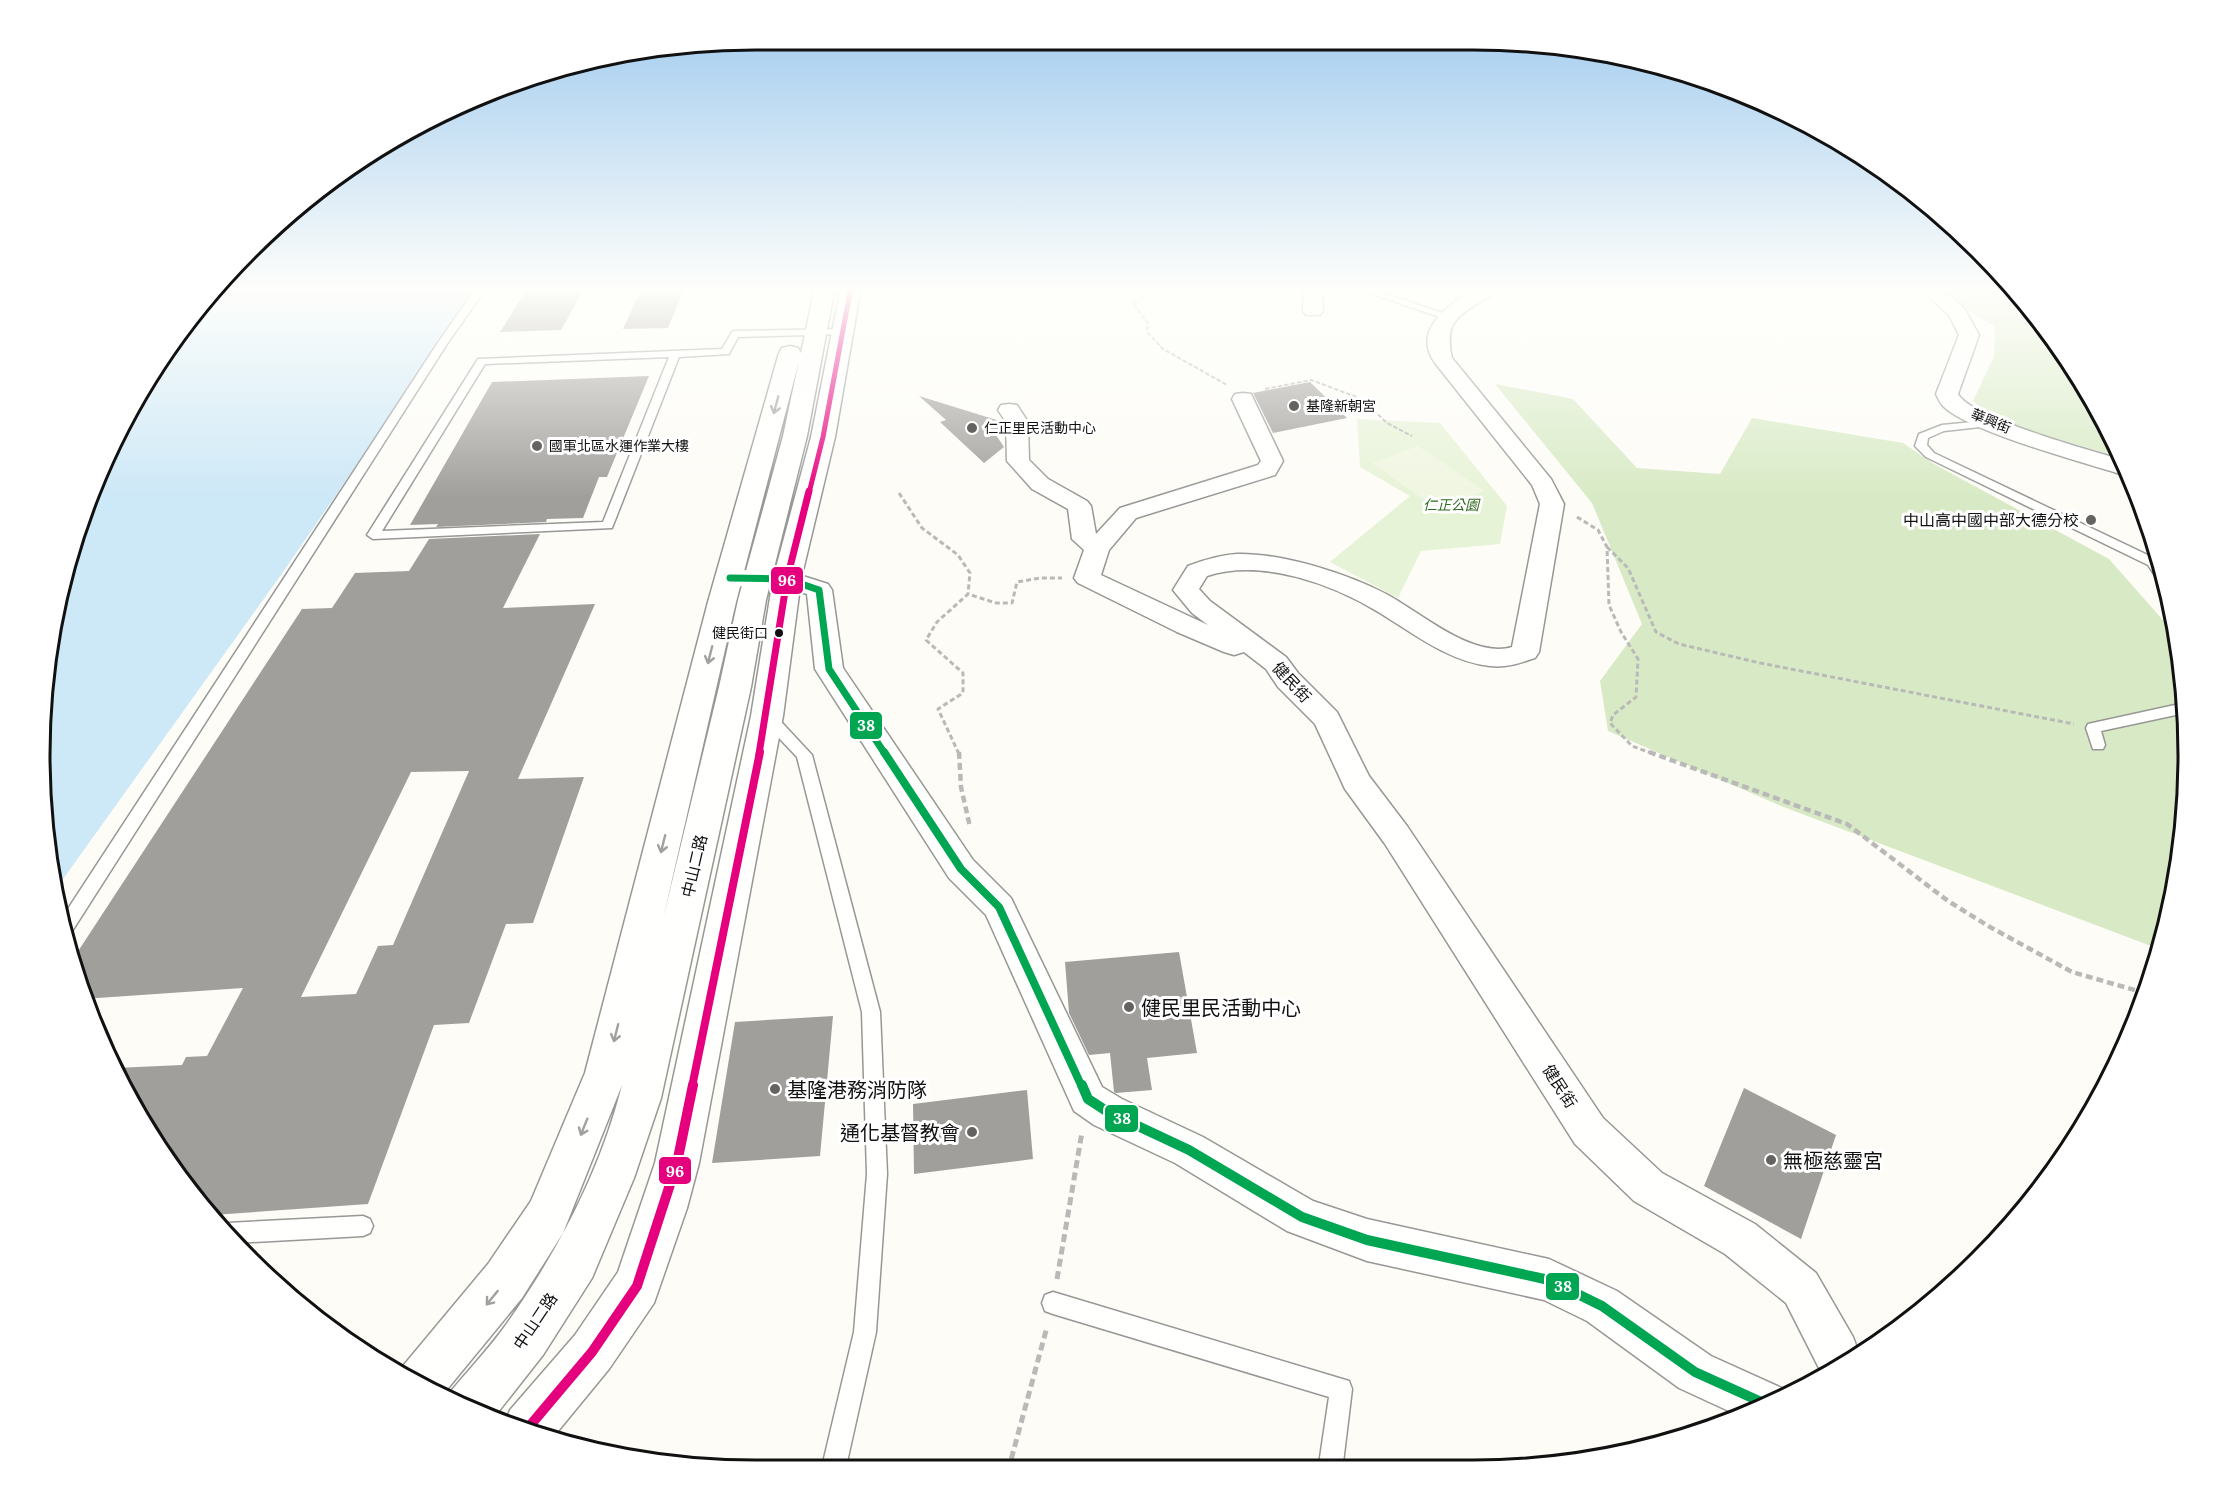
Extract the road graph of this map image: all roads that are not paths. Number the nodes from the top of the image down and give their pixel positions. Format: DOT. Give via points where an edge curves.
graph roads {
  1 [pos="433,357"];
  2 [pos="596,357"];
  3 [pos="674,357"];
  4 [pos="812,357"];
  5 [pos="1442,357"];
  6 [pos="1961,357"];
  7 [pos="1241,397"];
  8 [pos="1009,410"];
  9 [pos="1994,423"];
  10 [pos="2116,465"];
  11 [pos="1097,548"];
  12 [pos="2151,561"];
  13 [pos="758,578"];
  14 [pos="1276,663"];
  15 [pos="2177,710"];
  16 [pos="767,716"];
  17 [pos="2098,745"];
  18 [pos="70,921"];
  19 [pos="363,1226"];
  20 [pos="236,1233"];
  21 [pos="1053,1303"];
  22 [pos="1839,1358"];
  23 [pos="424,1378"];
  24 [pos="1757,1401"];
  25 [pos="475,1402"];
  26 [pos="531,1424"];
  27 [pos="836,1460"];
  28 [pos="1331,1460"];
  1 -- 18 [label="lane"];
  2 -- 3 [label="lane" via="482,361 374,535 608,525"];
  4 -- 13 [label="street, 中山二路"];
  5 -- 14 [label="street, 健民街" via="1543,484 1552,504 1525,652 1501,658 1472,652 1423,630 1378,600 1320,576 1256,564 1225,563 1197,571 1186,590 1201,607"];
  6 -- 9 [label="street, 華興街" via="1947,394 1952,403 1968,413"];
  7 -- 11 [label="street" via="1272,461 1267,470 1128,513"];
  8 -- 11 [label="street" via="1017,422 1018,461 1040,484 1079,506 1084,539"];
  9 -- 10 [label="street, 華興街"];
  9 -- 12 [label="lane" via="1942,428 1923,436 1920,446"];
  11 -- 14 [label="street" via="1087,578 1186,626"];
  13 -- 16 [label="street, 中山二路"];
  13 -- 23 [label="street, 中山二路, one-way" via="722,602 606,1073 547,1217 505,1281"];
  13 -- 24 [label="street" via="819,590 829,669 961,869 999,907 1088,1099 1108,1113 1189,1149 1302,1217 1367,1240 1549,1280 1602,1306 1695,1372"];
  13 -- 25 [label="street, 中山二路" via="640,1098 612,1178 574,1261 526,1338"];
  14 -- 22 [label="street, 健民街" via="1327,719 1356,781 1396,835 1589,1131 1648,1187 1740,1239 1801,1288"];
  15 -- 17 [label="lane" via="2093,728"];
  16 -- 26 [label="street, 中山二路" via="677,1163 664,1208 637,1286 592,1352"];
  16 -- 27 [label="lane" via="804,755 871,1012 877,1174 865,1332"];
  19 -- 20 [label="lane"];
  21 -- 28 [label="lane" via="1341,1389"];
}
